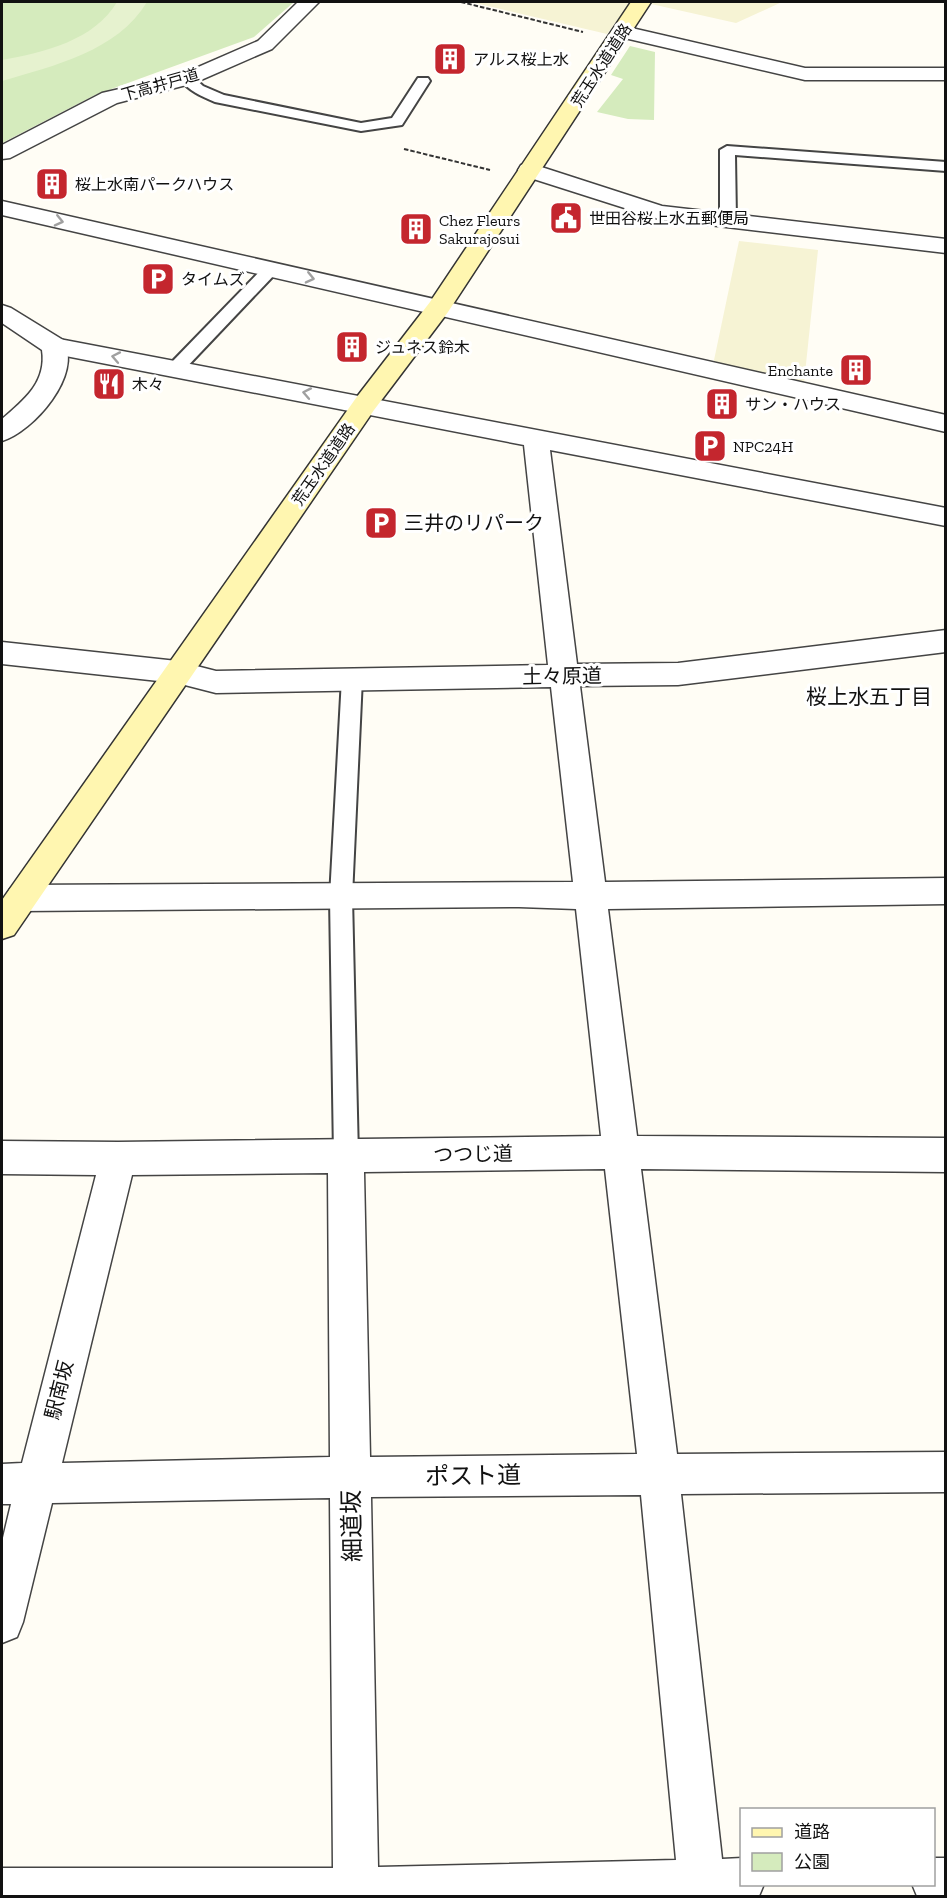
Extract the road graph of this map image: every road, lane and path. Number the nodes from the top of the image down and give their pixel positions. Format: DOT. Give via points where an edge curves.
graph roads {
  1 [pos="309,2"];
  2 [pos="461,2"];
  3 [pos="641,2"];
  4 [pos="619,36"];
  5 [pos="945,74"];
  6 [pos="187,79"];
  7 [pos="423,81"];
  8 [pos="2,153"];
  9 [pos="945,167"];
  10 [pos="529,170"];
  11 [pos="2,208"];
  12 [pos="728,220"];
  13 [pos="945,246"];
  14 [pos="271,269"];
  15 [pos="439,307"];
  16 [pos="2,313"];
  17 [pos="54,346"];
  18 [pos="176,368"];
  19 [pos="365,404"];
  20 [pos="945,424"];
  21 [pos="2,432"];
  22 [pos="536,439"];
  23 [pos="945,517"];
  24 [pos="945,641"];
  25 [pos="2,653"];
  26 [pos="177,672"];
  27 [pos="565,676"];
  28 [pos="352,678"];
  29 [pos="945,891"];
  30 [pos="590,896"];
  31 [pos="11,897"];
  32 [pos="341,897"];
  33 [pos="2,925"];
  34 [pos="621,1152"];
  35 [pos="945,1155"];
  36 [pos="346,1156"];
  37 [pos="2,1157"];
  38 [pos="118,1159"];
  39 [pos="945,1472"];
  40 [pos="659,1474"];
  41 [pos="352,1477"];
  42 [pos="19,1484"];
  43 [pos="2,1622"];
  44 [pos="715,1886"];
  45 [pos="2,1891"];
  46 [pos="356,1894"];
  1 -- 6 [label="street, 下高井戸道" via="265,45"];
  2 -- 4 [label="path"];
  3 -- 4 [label="main road, 荒玉水道道路"];
  4 -- 5 [label="street" via="805,74"];
  4 -- 10 [label="main road, 荒玉水道道路"];
  6 -- 7 [label="lane" via="220,99 361,127 397,122"];
  6 -- 8 [label="street, 下高井戸道" via="110,98"];
  9 -- 12 [label="lane" via="727,150"];
  10 -- 12 [label="street" via="659,212"];
  10 -- 15 [label="main road, 荒玉水道道路"];
  11 -- 14 [label="street, one-way"];
  12 -- 13 [label="street"];
  14 -- 15 [label="street, one-way"];
  14 -- 18 [label="lane"];
  15 -- 19 [label="main road, 荒玉水道道路"];
  15 -- 20 [label="street"];
  16 -- 17 [label="street"];
  18 -- 17 [label="street, one-way"];
  17 -- 21 [label="street" via="57,371 35,405"];
  19 -- 18 [label="street, one-way"];
  19 -- 22 [label="street"];
  19 -- 26 [label="main road, 荒玉水道道路"];
  22 -- 23 [label="street"];
  22 -- 27 [label="street"];
  24 -- 27 [label="street, 土々原道" via="678,674"];
  25 -- 26 [label="street, 土々原道"];
  26 -- 28 [label="street, 土々原道" via="216,682"];
  26 -- 31 [label="main road, 荒玉水道道路"];
  27 -- 28 [label="street, 土々原道"];
  27 -- 30 [label="street"];
  28 -- 32 [label="lane"];
  29 -- 30 [label="street"];
  30 -- 32 [label="street"];
  30 -- 34 [label="street"];
  31 -- 32 [label="street"];
  31 -- 33 [label="main road, 荒玉水道道路"];
  32 -- 36 [label="lane"];
  34 -- 35 [label="street, つつじ道"];
  34 -- 36 [label="street, つつじ道"];
  34 -- 40 [label="street"];
  36 -- 38 [label="street, つつじ道"];
  36 -- 41 [label="street, 細道坂"];
  37 -- 38 [label="street, つつじ道"];
  38 -- 42 [label="street, 駅南坂"];
  39 -- 40 [label="street, ポスト道"];
  40 -- 41 [label="street, ポスト道"];
  40 -- 44 [label="street"];
  41 -- 42 [label="street, ポスト道"];
  41 -- 46 [label="street, 細道坂"];
  42 -- 43 [label="street, 駅南坂"];
  44 -- 46 [label="street"];
  45 -- 46 [label="street"];
}
